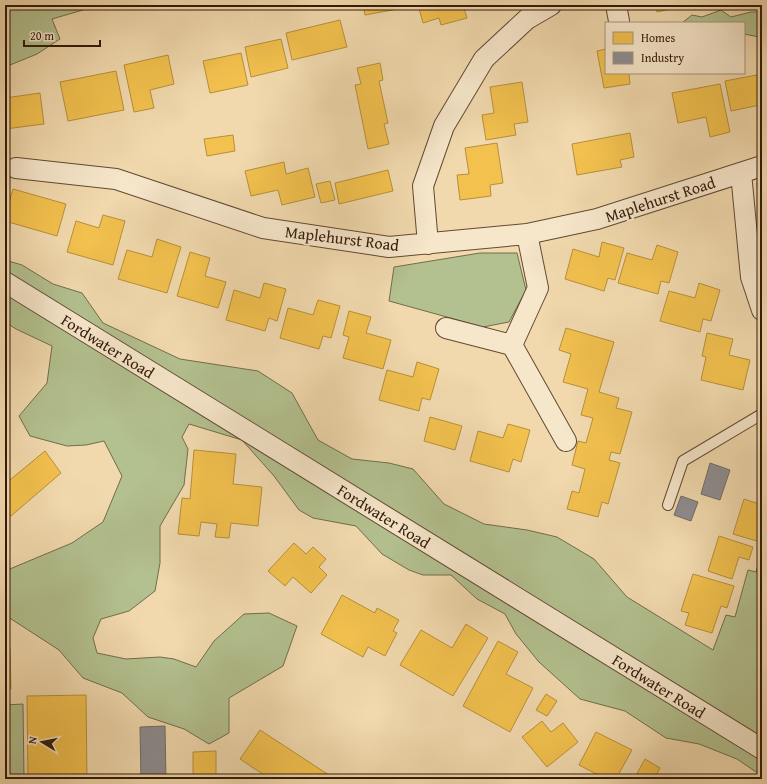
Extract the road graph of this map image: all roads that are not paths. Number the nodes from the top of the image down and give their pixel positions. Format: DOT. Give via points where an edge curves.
graph roads {
  1 [pos="551,5"];
  2 [pos="762,166"];
  3 [pos="16,168"];
  4 [pos="741,173"];
  5 [pos="528,234"];
  6 [pos="428,244"];
  7 [pos="5,282"];
  8 [pos="762,310"];
  9 [pos="446,328"];
  10 [pos="512,346"];
  11 [pos="762,414"];
  12 [pos="566,441"];
  13 [pos="668,505"];
  14 [pos="762,749"];
  1 -- 6 [label="street" via="527,19 484,59 444,126 423,186"];
  2 -- 4 [label="street, Maplehurst Road"];
  3 -- 6 [label="street, Maplehurst Road" via="116,179 263,228 389,247"];
  4 -- 5 [label="street, Maplehurst Road" via="597,220"];
  4 -- 8 [label="street" via="751,277"];
  5 -- 6 [label="street, Maplehurst Road"];
  5 -- 10 [label="street" via="538,288"];
  7 -- 14 [label="street, Fordwater Road"];
  9 -- 10 [label="street"];
  10 -- 12 [label="street"];
  11 -- 13 [label="lane" via="683,460"];
}
